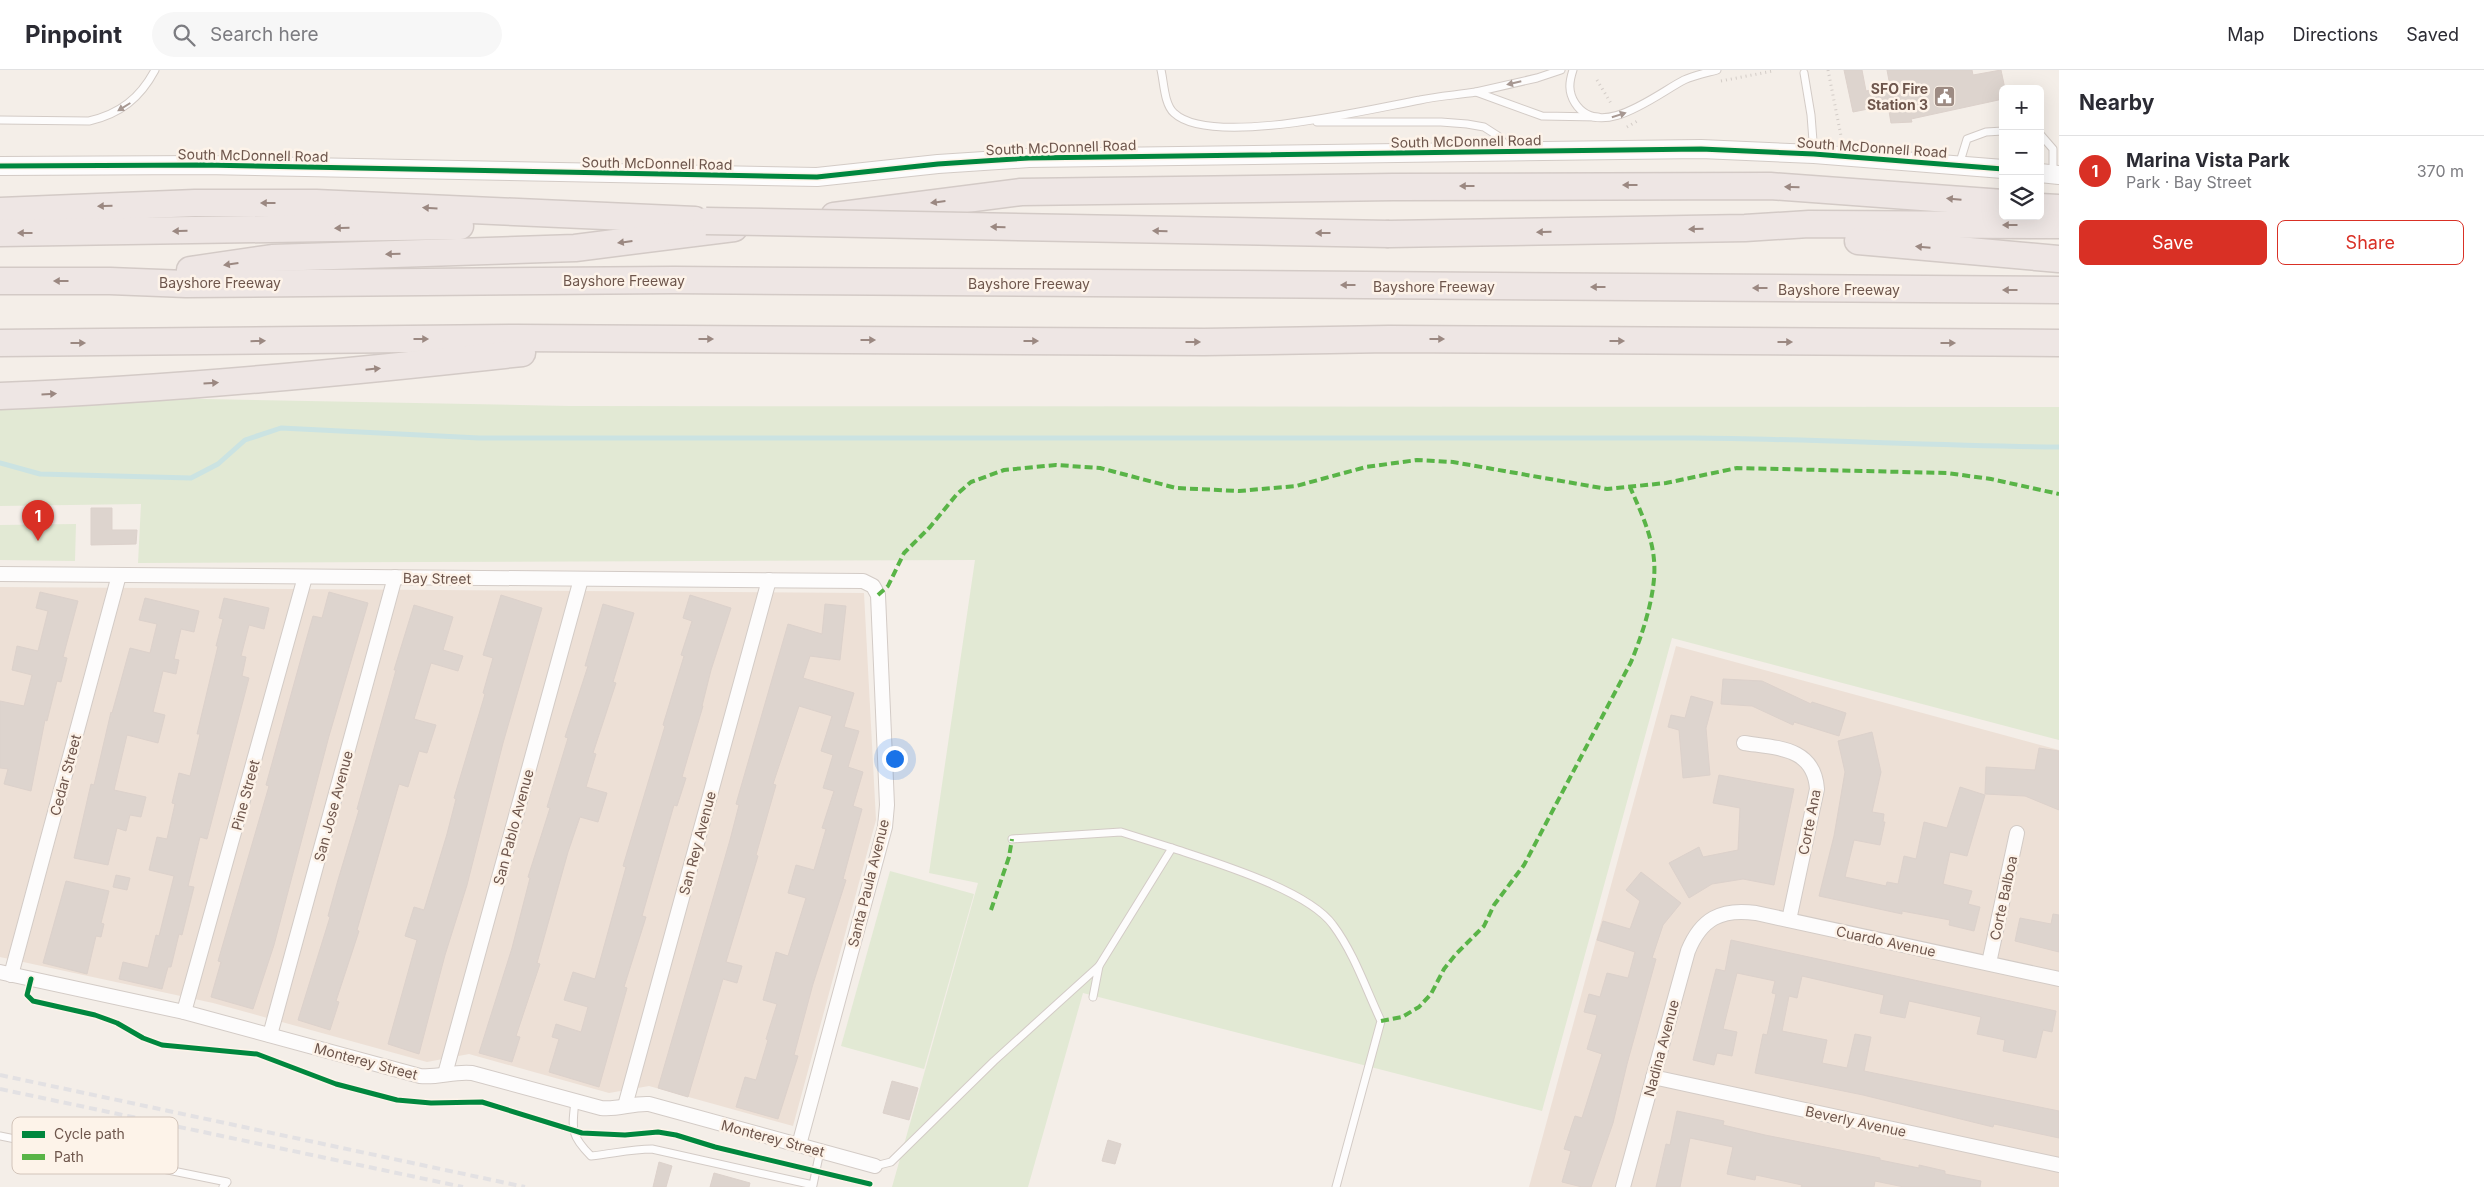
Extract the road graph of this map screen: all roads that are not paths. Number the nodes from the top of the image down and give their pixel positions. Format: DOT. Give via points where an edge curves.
graph roads {
  1 [pos="155,70"];
  2 [pos="1161,70"];
  3 [pos="1561,70"];
  4 [pos="1573,70"];
  5 [pos="1717,70"];
  6 [pos="1802,71"];
  7 [pos="1476,92"];
  8 [pos="1598,117"];
  9 [pos="0,120"];
  10 [pos="1300,122"];
  11 [pos="1999,131"];
  12 [pos="2044,139"];
  13 [pos="1511,151"];
  14 [pos="1814,154"];
  15 [pos="1959,165"];
  16 [pos="0,166"];
  17 [pos="1999,170"];
  18 [pos="2051,174"];
  19 [pos="1999,203"];
  20 [pos="0,205"];
  21 [pos="72,207"];
  22 [pos="2044,207"];
  23 [pos="2059,208"];
  24 [pos="0,211"];
  25 [pos="706,221"];
  26 [pos="2059,225"];
  27 [pos="1745,228"];
  28 [pos="0,233"];
  29 [pos="2059,259"];
  30 [pos="110,280"];
  31 [pos="0,281"];
  32 [pos="2059,290"];
  33 [pos="657,338"];
  34 [pos="2059,343"];
  35 [pos="0,344"];
  36 [pos="0,396"];
  37 [pos="0,574"];
  38 [pos="119,575"];
  39 [pos="305,577"];
  40 [pos="395,578"];
  41 [pos="581,579"];
  42 [pos="769,580"];
  43 [pos="873,586"];
  44 [pos="1744,743"];
  45 [pos="2017,833"];
  46 [pos="1012,839"];
  47 [pos="1172,848"];
  48 [pos="1714,918"];
  49 [pos="1789,920"];
  50 [pos="1989,963"];
  51 [pos="1099,966"];
  52 [pos="5,973"];
  53 [pos="2059,979"];
  54 [pos="1094,997"];
  55 [pos="184,1012"];
  56 [pos="270,1035"];
  57 [pos="445,1074"];
  58 [pos="1653,1077"];
  59 [pos="575,1101"];
  60 [pos="625,1106"];
  61 [pos="799,1145"];
  62 [pos="820,1151"];
  63 [pos="2059,1165"];
  64 [pos="875,1166"];
  65 [pos="178,1174"];
  66 [pos="225,1184"];
  67 [pos="1336,1187"];
  68 [pos="1623,1187"];
  1 -- 9 [label="lane, one-way" via="137,98 124,108 100,118 88,121"];
  2 -- 10 [label="lane" via="1172,112 1186,122 1199,126"];
  3 -- 7 [label="lane, one-way"];
  4 -- 8 [label="lane" via="1570,94 1586,113"];
  8 -- 5 [label="lane, one-way" via="1628,112 1684,80"];
  6 -- 14 [label="lane" via="1811,115"];
  7 -- 8 [label="lane" via="1542,116"];
  7 -- 10 [label="lane"];
  10 -- 13 [label="lane" via="1467,124 1498,136"];
  11 -- 15 [label="lane" via="1967,138"];
  12 -- 18 [label="lane" via="2053,149"];
  13 -- 14 [label="street, South McDonnell Road" via="1701,149"];
  13 -- 16 [label="street, South McDonnell Road" via="1029,158 817,177 214,165"];
  14 -- 15 [label="street, South McDonnell Road"];
  15 -- 17 [label="street, South McDonnell Road"];
  19 -- 30 [label="highway, one-way" via="1840,190 1701,185 1021,192 575,248 272,258"];
  20 -- 21 [label="highway"];
  21 -- 24 [label="highway"];
  25 -- 21 [label="highway, one-way" via="316,203"];
  22 -- 23 [label="highway"];
  27 -- 25 [label="highway, one-way, bridge" via="1389,234"];
  25 -- 28 [label="highway, one-way"];
  26 -- 27 [label="highway, one-way" via="1809,224"];
  29 -- 27 [label="highway, one-way" via="1807,238"];
  30 -- 31 [label="highway, Bayshore Freeway, one-way"];
  32 -- 30 [label="highway, Bayshore Freeway, one-way" via="665,280 186,284"];
  33 -- 34 [label="highway, one-way"];
  35 -- 33 [label="highway, one-way"];
  36 -- 33 [label="highway, one-way" via="294,376"];
  37 -- 38 [label="street, Bay Street"];
  38 -- 39 [label="street, Bay Street"];
  38 -- 52 [label="street, Cedar Street"];
  39 -- 40 [label="street, Bay Street"];
  39 -- 55 [label="street, Pine Street"];
  40 -- 41 [label="street, Bay Street"];
  40 -- 56 [label="street, San Jose Avenue"];
  41 -- 42 [label="street, Bay Street"];
  41 -- 57 [label="street, San Pablo Avenue"];
  42 -- 43 [label="street, Bay Street" via="863,581"];
  42 -- 60 [label="street, San Rey Avenue"];
  43 -- 61 [label="street, Santa Paula Avenue" via="878,595 887,805 885,827"];
  44 -- 49 [label="street, Corte Ana" via="1796,754 1808,762 1816,775 1817,789"];
  45 -- 50 [label="street, Corte Balboa"];
  46 -- 47 [label="lane" via="1121,832"];
  47 -- 51 [label="lane"];
  47 -- 67 [label="lane" via="1304,899 1322,912 1341,938 1373,1004 1381,1021"];
  48 -- 49 [label="street, Cuardo Avenue" via="1742,911"];
  48 -- 58 [label="street, Nadina Avenue" via="1694,938 1688,952"];
  49 -- 50 [label="street, Cuardo Avenue"];
  50 -- 53 [label="street, Cuardo Avenue"];
  51 -- 54 [label="lane"];
  51 -- 64 [label="lane" via="994,1061 891,1162"];
  52 -- 55 [label="street, Monterey Street"];
  55 -- 56 [label="street, Monterey Street"];
  56 -- 57 [label="street, Monterey Street" via="420,1076"];
  57 -- 59 [label="street, Monterey Street" via="472,1073"];
  58 -- 63 [label="street, Beverly Avenue"];
  58 -- 68 [label="street, Nadina Avenue"];
  59 -- 60 [label="street, Monterey Street" via="614,1110"];
  59 -- 62 [label="lane" via="572,1131 577,1142 591,1156 618,1154 630,1149 652,1149 813,1185"];
  60 -- 61 [label="street, Monterey Street" via="649,1104"];
  61 -- 62 [label="street, Monterey Street"];
  62 -- 64 [label="street, Monterey Street"];
  65 -- 66 [label="lane"];
}
